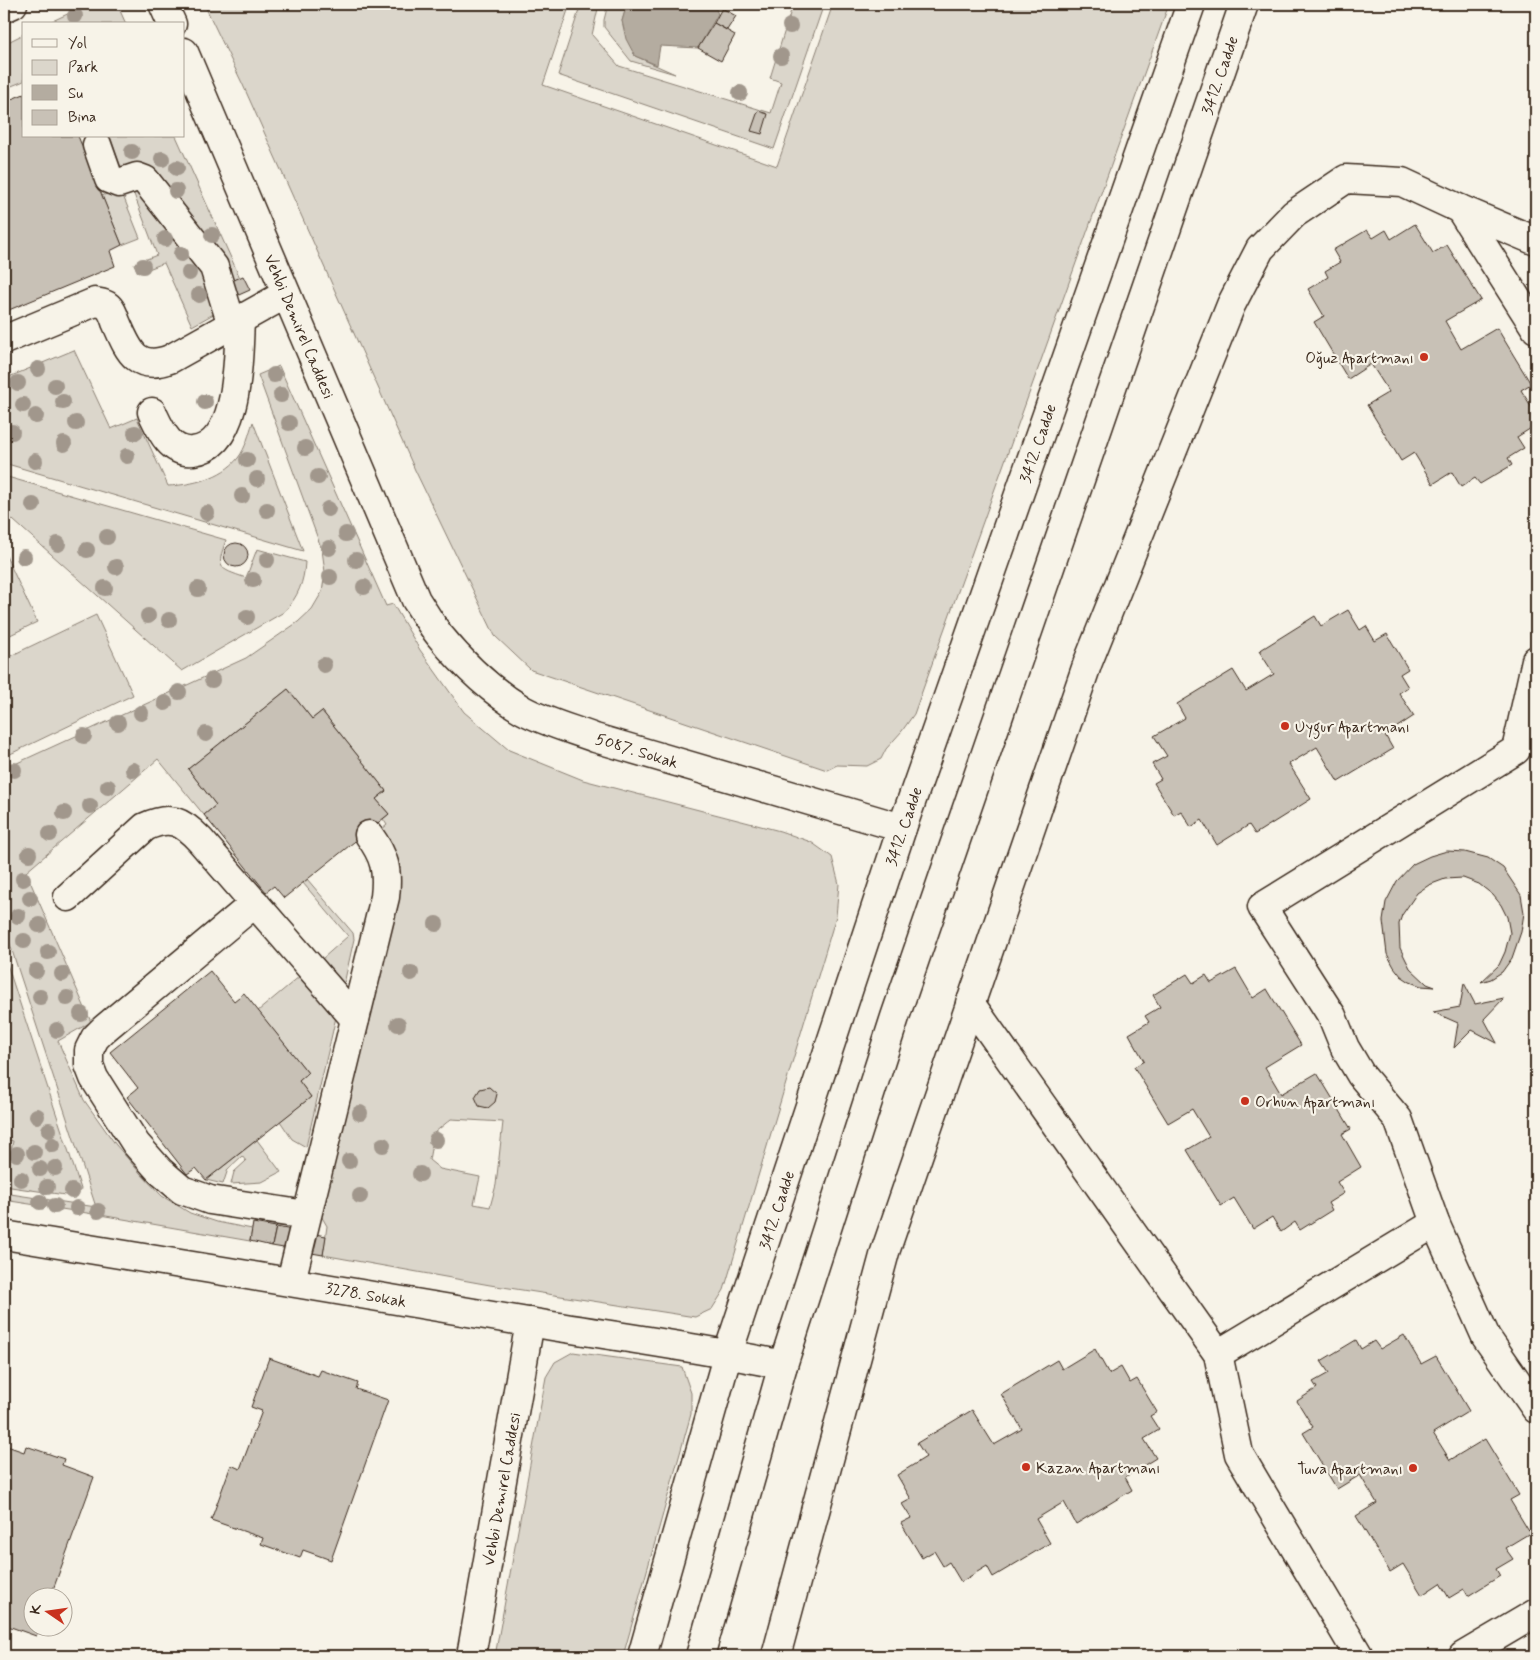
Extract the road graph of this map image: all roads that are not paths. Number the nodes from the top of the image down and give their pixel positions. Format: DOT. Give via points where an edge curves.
graph roads {
  1 [pos="13,4"];
  2 [pos="163,4"];
  3 [pos="1192,4"];
  4 [pos="1244,4"];
  5 [pos="4,8"];
  6 [pos="171,22"];
  7 [pos="185,54"];
  8 [pos="97,145"];
  9 [pos="1460,209"];
  10 [pos="1536,241"];
  11 [pos="286,294"];
  12 [pos="236,322"];
  13 [pos="1536,329"];
  14 [pos="4,340"];
  15 [pos="152,412"];
  16 [pos="416,600"];
  17 [pos="1536,660"];
  18 [pos="1530,717"];
  19 [pos="902,828"];
  20 [pos="369,835"];
  21 [pos="68,897"];
  22 [pos="254,903"];
  23 [pos="970,1003"];
  24 [pos="355,1019"];
  25 [pos="306,1215"];
  26 [pos="1435,1223"];
  27 [pos="4,1235"];
  28 [pos="291,1282"];
  29 [pos="530,1322"];
  30 [pos="728,1353"];
  31 [pos="1218,1354"];
  32 [pos="782,1365"];
  33 [pos="1536,1409"];
  34 [pos="1536,1613"];
  35 [pos="471,1656"];
  36 [pos="642,1656"];
  37 [pos="700,1656"];
  38 [pos="776,1656"];
  39 [pos="1358,1656"];
  40 [pos="1463,1656"];
  1 -- 5 [label="street"];
  2 -- 6 [label="street"];
  3 -- 19 [label="street, 3412. Cadde"];
  4 -- 32 [label="street, 3412. Cadde" via="895,1017"];
  7 -- 11 [label="street, Vehbi Demirel Caddesi"];
  8 -- 12 [label="street" via="109,179 119,183 137,176 145,180 214,266"];
  9 -- 10 [label="street"];
  9 -- 13 [label="street"];
  9 -- 23 [label="street" via="1402,182 1346,179 1294,214 1260,249 1231,305 1088,662"];
  11 -- 12 [label="street"];
  11 -- 16 [label="street, Vehbi Demirel Caddesi"];
  12 -- 14 [label="street" via="158,364 134,357 112,311 105,304 95,302"];
  12 -- 15 [label="street" via="236,386 224,430 217,440 201,450 190,452 180,449 163,434"];
  16 -- 19 [label="street, 5087. Sokak" via="439,635 467,665 494,690 524,710 595,738"];
  17 -- 18 [label="street"];
  18 -- 26 [label="street" via="1516,750 1262,907 1332,1016 1361,1075 1398,1119"];
  19 -- 30 [label="street, 3412. Cadde"];
  20 -- 24 [label="street" via="384,859 387,877"];
  21 -- 22 [label="street" via="145,828 158,821 174,821 188,827"];
  22 -- 24 [label="street"];
  22 -- 25 [label="street" via="104,1029 89,1050 89,1065 136,1144 182,1190 210,1200"];
  23 -- 31 [label="street"];
  23 -- 38 [label="street" via="885,1252"];
  24 -- 25 [label="street"];
  25 -- 28 [label="street"];
  26 -- 31 [label="street"];
  26 -- 33 [label="street" via="1486,1337"];
  27 -- 28 [label="street, 3278. Sokak"];
  28 -- 29 [label="street, 3278. Sokak"];
  29 -- 30 [label="street, 3278. Sokak"];
  29 -- 35 [label="street, Vehbi Demirel Caddesi"];
  30 -- 32 [label="street, 3278. Sokak"];
  30 -- 36 [label="street, 3412. Cadde"];
  31 -- 39 [label="street" via="1238,1454"];
  32 -- 37 [label="street, 3412. Cadde"];
  34 -- 40 [label="street"];
}
